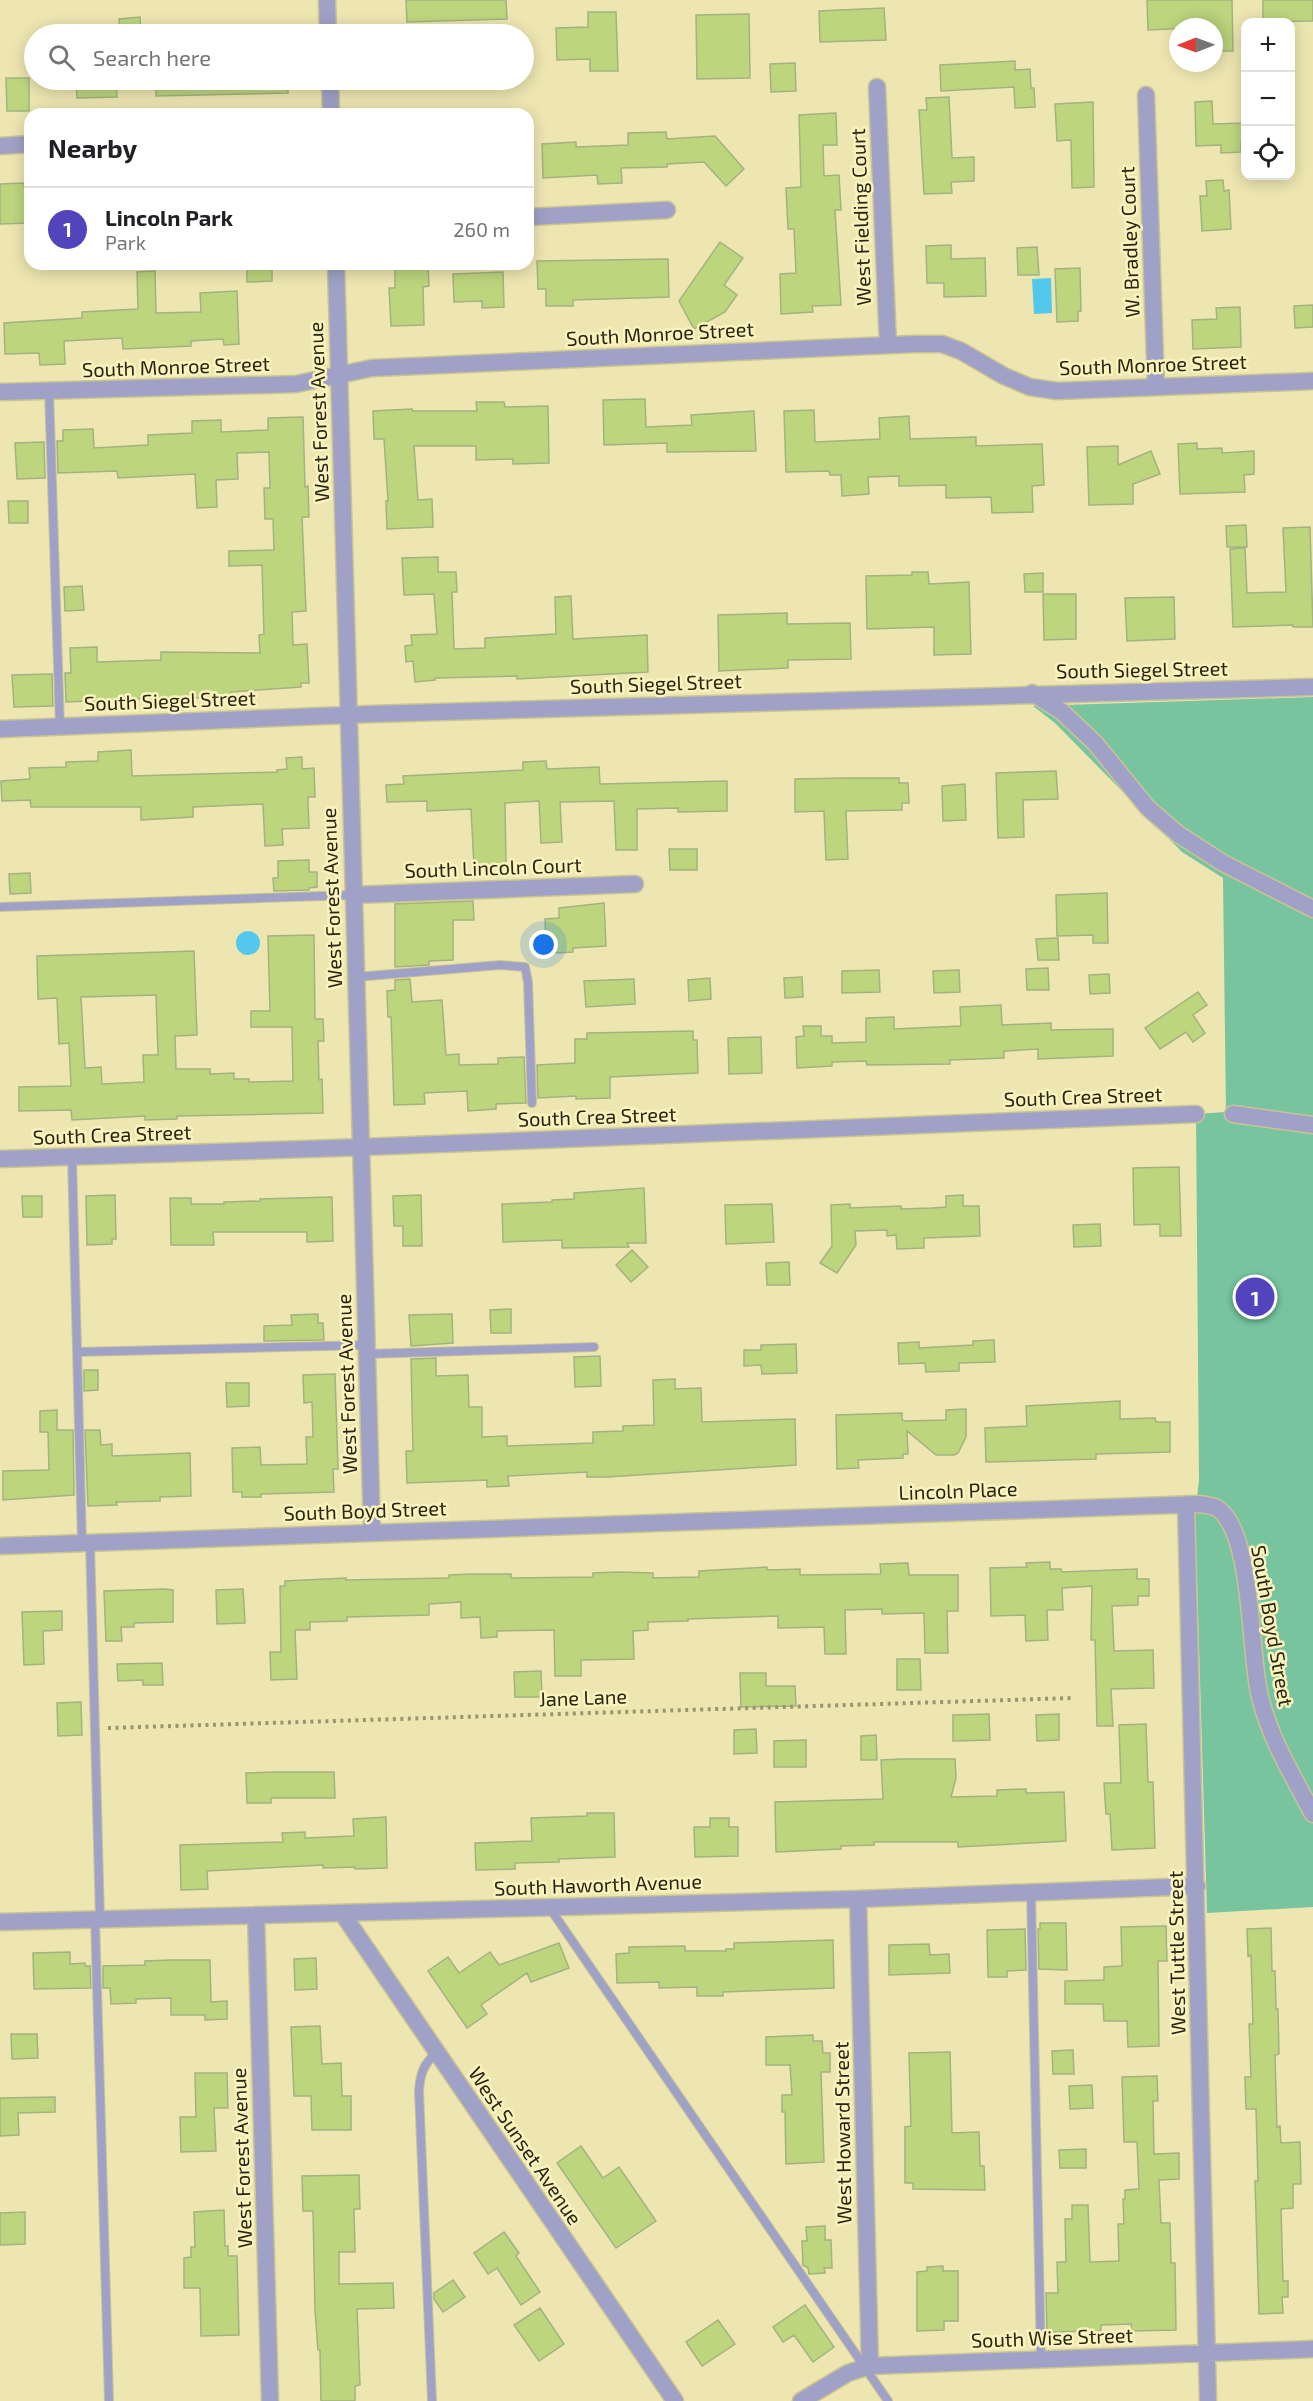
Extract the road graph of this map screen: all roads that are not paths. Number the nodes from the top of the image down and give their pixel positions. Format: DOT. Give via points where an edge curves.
graph roads {
  1 [pos="327,0"];
  2 [pos="328,24"];
  3 [pos="877,87"];
  4 [pos="330,90"];
  5 [pos="1146,95"];
  6 [pos="331,108"];
  7 [pos="24,144"];
  8 [pos="0,146"];
  9 [pos="666,210"];
  10 [pos="534,217"];
  11 [pos="336,270"];
  12 [pos="888,345"];
  13 [pos="339,376"];
  14 [pos="1313,381"];
  15 [pos="1156,387"];
  16 [pos="49,391"];
  17 [pos="0,392"];
  18 [pos="1313,687"];
  19 [pos="1032,693"];
  20 [pos="348,715"];
  21 [pos="60,727"];
  22 [pos="0,729"];
  23 [pos="635,884"];
  24 [pos="353,895"];
  25 [pos="0,907"];
  26 [pos="1313,909"];
  27 [pos="356,977"];
  28 [pos="532,1104"];
  29 [pos="1196,1114"];
  30 [pos="1233,1114"];
  31 [pos="1313,1125"];
  32 [pos="362,1148"];
  33 [pos="72,1157"];
  34 [pos="0,1159"];
  35 [pos="594,1347"];
  36 [pos="367,1349"];
  37 [pos="77,1353"];
  38 [pos="1186,1504"];
  39 [pos="732,1521"];
  40 [pos="372,1531"];
  41 [pos="86,1543"];
  42 [pos="0,1546"];
  43 [pos="1313,1814"];
  44 [pos="1197,1886"];
  45 [pos="1031,1892"];
  46 [pos="858,1899"];
  47 [pos="549,1907"];
  48 [pos="342,1913"];
  49 [pos="256,1915"];
  50 [pos="97,1919"];
  51 [pos="0,1922"];
  52 [pos="436,2053"];
  53 [pos="1313,2349"];
  54 [pos="1207,2352"];
  55 [pos="1041,2359"];
  56 [pos="867,2367"];
  57 [pos="109,2401"];
  58 [pos="270,2401"];
  59 [pos="432,2401"];
  60 [pos="675,2401"];
  61 [pos="801,2401"];
  62 [pos="888,2401"];
  63 [pos="1208,2401"];
  1 -- 2 [label="street"];
  3 -- 12 [label="street, West Fielding Court"];
  4 -- 6 [label="street"];
  5 -- 15 [label="street, W. Bradley Court"];
  7 -- 8 [label="street"];
  9 -- 10 [label="street"];
  11 -- 13 [label="street, West Forest Avenue"];
  12 -- 13 [label="street, South Monroe Street" via="372,368"];
  12 -- 15 [label="street, South Monroe Street" via="942,344 1030,387 1058,391"];
  13 -- 16 [label="street, South Monroe Street" via="296,384"];
  13 -- 20 [label="street, West Forest Avenue"];
  14 -- 15 [label="street, South Monroe Street"];
  16 -- 17 [label="street, South Monroe Street"];
  16 -- 21 [label="lane"];
  18 -- 19 [label="street, South Siegel Street"];
  19 -- 20 [label="street, South Siegel Street"];
  19 -- 26 [label="street" via="1061,711 1095,743 1148,808 1178,834 1223,863"];
  20 -- 21 [label="street, South Siegel Street"];
  20 -- 24 [label="street, West Forest Avenue"];
  21 -- 22 [label="street, South Siegel Street"];
  23 -- 24 [label="street, South Lincoln Court"];
  24 -- 25 [label="lane"];
  24 -- 27 [label="street, West Forest Avenue"];
  27 -- 28 [label="lane" via="500,965 525,967"];
  27 -- 32 [label="street, West Forest Avenue"];
  29 -- 32 [label="street, South Crea Street"];
  30 -- 31 [label="street"];
  32 -- 33 [label="street, South Crea Street"];
  32 -- 36 [label="street, West Forest Avenue"];
  33 -- 34 [label="street, South Crea Street"];
  33 -- 37 [label="lane"];
  35 -- 36 [label="lane"];
  36 -- 37 [label="lane"];
  36 -- 40 [label="street, West Forest Avenue"];
  37 -- 41 [label="lane"];
  38 -- 39 [label="street, Lincoln Place"];
  38 -- 43 [label="street, South Boyd Street" via="1217,1508 1229,1522 1240,1551 1260,1698 1276,1743"];
  38 -- 44 [label="street, West Tuttle Street"];
  39 -- 40 [label="street, South Boyd Street"];
  40 -- 41 [label="street, South Boyd Street"];
  41 -- 42 [label="street, South Boyd Street"];
  41 -- 50 [label="lane" via="95,1728"];
  44 -- 45 [label="street, South Haworth Avenue"];
  44 -- 54 [label="street, West Tuttle Street"];
  45 -- 46 [label="street, South Haworth Avenue"];
  45 -- 55 [label="lane"];
  46 -- 47 [label="street, South Haworth Avenue"];
  46 -- 56 [label="street, West Howard Street"];
  47 -- 48 [label="street, South Haworth Avenue"];
  47 -- 56 [label="lane"];
  48 -- 49 [label="street, South Haworth Avenue"];
  48 -- 52 [label="street, West Sunset Avenue"];
  49 -- 50 [label="street, South Haworth Avenue"];
  49 -- 58 [label="street, West Forest Avenue"];
  50 -- 51 [label="street, South Haworth Avenue"];
  50 -- 57 [label="lane"];
  52 -- 59 [label="lane" via="425,2063 418,2092"];
  52 -- 60 [label="street, West Sunset Avenue"];
  53 -- 54 [label="street, South Wise Street"];
  54 -- 55 [label="street, South Wise Street"];
  54 -- 63 [label="street, West Tuttle Street"];
  55 -- 56 [label="street, South Wise Street"];
  56 -- 61 [label="street, South Wise Street" via="848,2373"];
  56 -- 62 [label="lane"];
}
